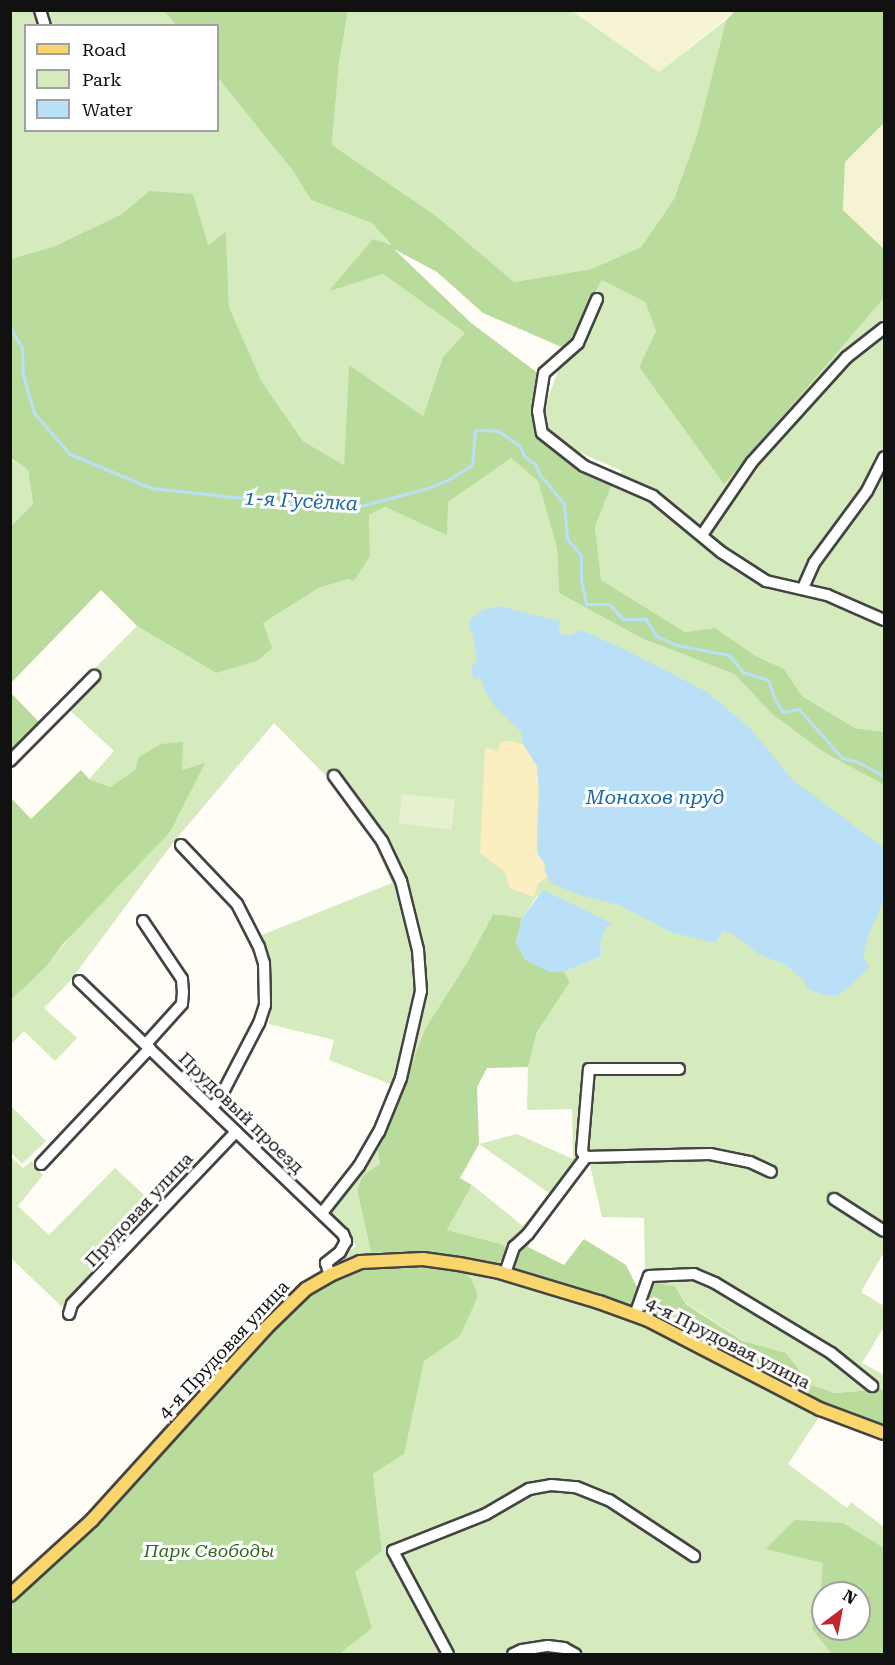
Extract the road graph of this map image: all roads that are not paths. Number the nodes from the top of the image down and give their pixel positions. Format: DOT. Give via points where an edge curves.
graph roads {
  1 [pos="597,299"];
  2 [pos="885,328"];
  3 [pos="885,457"];
  4 [pos="702,534"];
  5 [pos="803,588"];
  6 [pos="883,615"];
  7 [pos="94,676"];
  8 [pos="10,761"];
  9 [pos="334,776"];
  10 [pos="181,845"];
  11 [pos="143,921"];
  12 [pos="79,981"];
  13 [pos="148,1046"];
  14 [pos="680,1069"];
  15 [pos="211,1108"];
  16 [pos="236,1132"];
  17 [pos="586,1157"];
  18 [pos="40,1164"];
  19 [pos="771,1172"];
  20 [pos="834,1198"];
  21 [pos="322,1213"];
  22 [pos="885,1231"];
  23 [pos="505,1273"];
  24 [pos="330,1275"];
  25 [pos="69,1314"];
  26 [pos="635,1315"];
  27 [pos="872,1386"];
  28 [pos="885,1433"];
  29 [pos="694,1556"];
  30 [pos="10,1595"];
  31 [pos="448,1654"];
  32 [pos="513,1654"];
  33 [pos="575,1654"];
  1 -- 4 [label="street" via="578,343 544,373 538,411 542,433 584,466 653,496"];
  2 -- 4 [label="street" via="848,357 753,462"];
  3 -- 5 [label="street" via="867,491 814,563"];
  4 -- 5 [label="street" via="721,552 766,581"];
  5 -- 6 [label="street"];
  7 -- 8 [label="street"];
  9 -- 21 [label="street" via="382,841 401,881 418,950 421,991 401,1078 379,1132 354,1173"];
  10 -- 15 [label="street" via="237,904 264,963 265,1005 259,1023 219,1100"];
  11 -- 13 [label="street" via="182,979 183,992 182,1004"];
  12 -- 13 [label="street, Прудовый проезд"];
  13 -- 15 [label="street, Прудовый проезд"];
  13 -- 18 [label="street"];
  14 -- 17 [label="street" via="589,1069 582,1152"];
  15 -- 16 [label="street, Прудовый проезд"];
  16 -- 21 [label="street, Прудовый проезд"];
  16 -- 25 [label="street, Прудовая улица" via="72,1304"];
  17 -- 19 [label="street" via="710,1154 750,1162"];
  17 -- 23 [label="street" via="514,1247"];
  20 -- 22 [label="street"];
  21 -- 24 [label="street, Прудовый проезд" via="346,1241 326,1263"];
  23 -- 24 [label="main road, 4-я Прудовая улица" via="423,1258 360,1262"];
  23 -- 26 [label="main road, 4-я Прудовая улица"];
  24 -- 30 [label="main road, 4-я Прудовая улица" via="306,1289 266,1328 93,1520"];
  26 -- 27 [label="street" via="649,1276 694,1274 831,1353"];
  26 -- 28 [label="main road, 4-я Прудовая улица" via="820,1409"];
  29 -- 31 [label="street" via="609,1500 576,1487 550,1485 529,1489 486,1514 393,1551"];
  32 -- 33 [label="street" via="548,1647 564,1648"];
}
